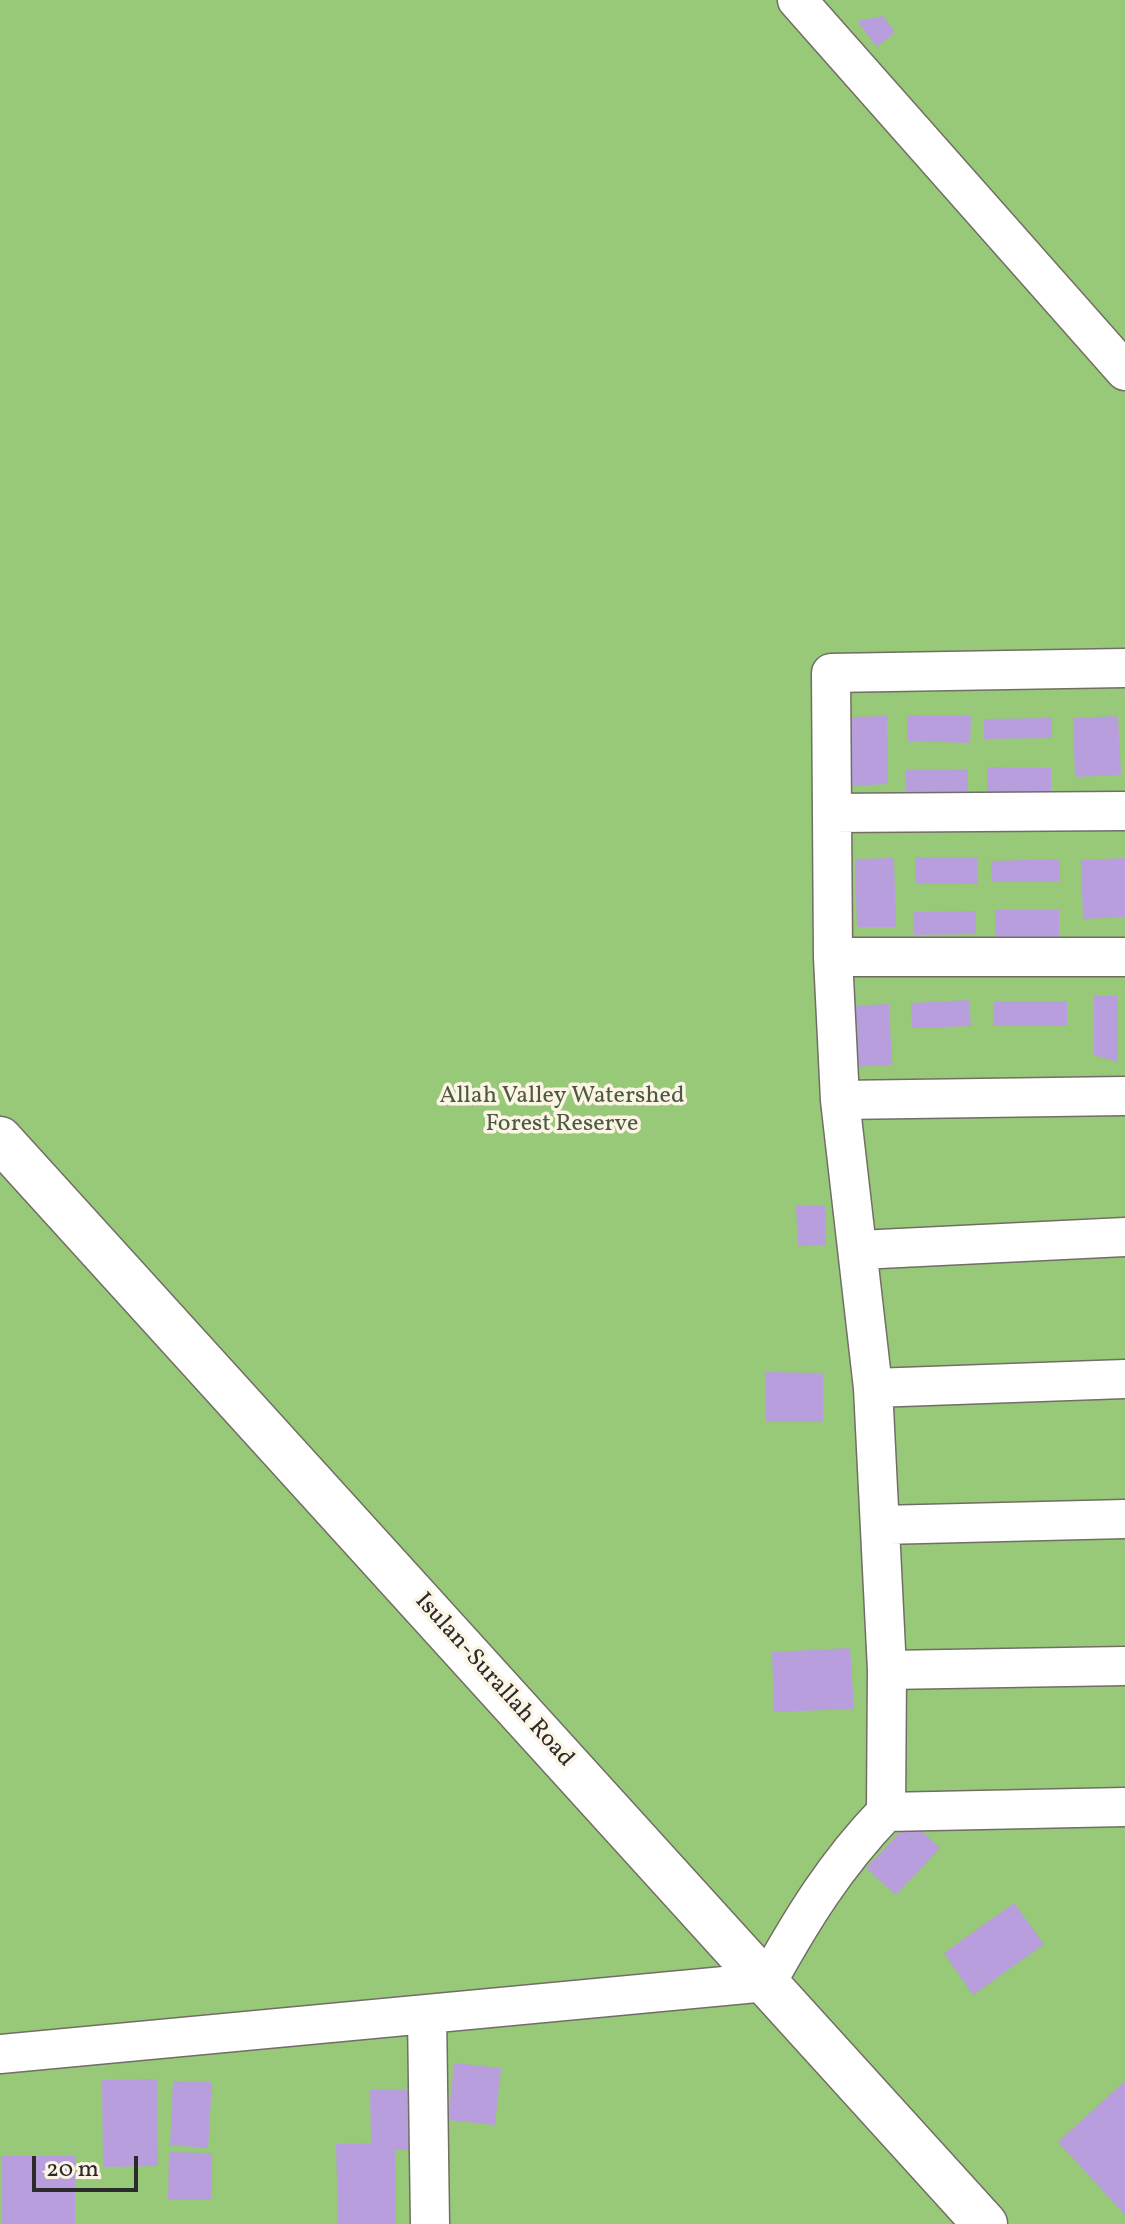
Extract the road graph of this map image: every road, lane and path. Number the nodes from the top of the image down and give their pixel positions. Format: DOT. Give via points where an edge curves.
graph roads {
  1 [pos="797,0"];
  2 [pos="1125,371"];
  3 [pos="1125,668"];
  4 [pos="1125,811"];
  5 [pos="832,813"];
  6 [pos="833,957"];
  7 [pos="1125,957"];
  8 [pos="1125,1096"];
  9 [pos="840,1100"];
  10 [pos="0,1139"];
  11 [pos="1125,1237"];
  12 [pos="859,1250"];
  13 [pos="1125,1379"];
  14 [pos="873,1388"];
  15 [pos="1125,1519"];
  16 [pos="881,1525"];
  17 [pos="1125,1666"];
  18 [pos="887,1670"];
  19 [pos="1125,1807"];
  20 [pos="886,1812"];
  21 [pos="767,1982"];
  22 [pos="427,2014"];
  23 [pos="0,2054"];
  24 [pos="430,2224"];
  25 [pos="985,2224"];
  1 -- 2 [label="street"];
  3 -- 5 [label="street" via="831,673"];
  4 -- 5 [label="street"];
  5 -- 6 [label="street"];
  6 -- 7 [label="street"];
  6 -- 9 [label="street"];
  8 -- 9 [label="street"];
  9 -- 12 [label="street"];
  10 -- 21 [label="highway, Isulan-Surallah Road"];
  11 -- 12 [label="street"];
  12 -- 14 [label="street"];
  13 -- 14 [label="street"];
  14 -- 16 [label="street"];
  15 -- 16 [label="street"];
  16 -- 18 [label="street"];
  17 -- 18 [label="street"];
  18 -- 20 [label="street"];
  19 -- 20 [label="street"];
  20 -- 21 [label="street" via="829,1877"];
  21 -- 22 [label="street"];
  21 -- 25 [label="highway, Isulan-Surallah Road"];
  22 -- 23 [label="street"];
  22 -- 24 [label="street"];
}
